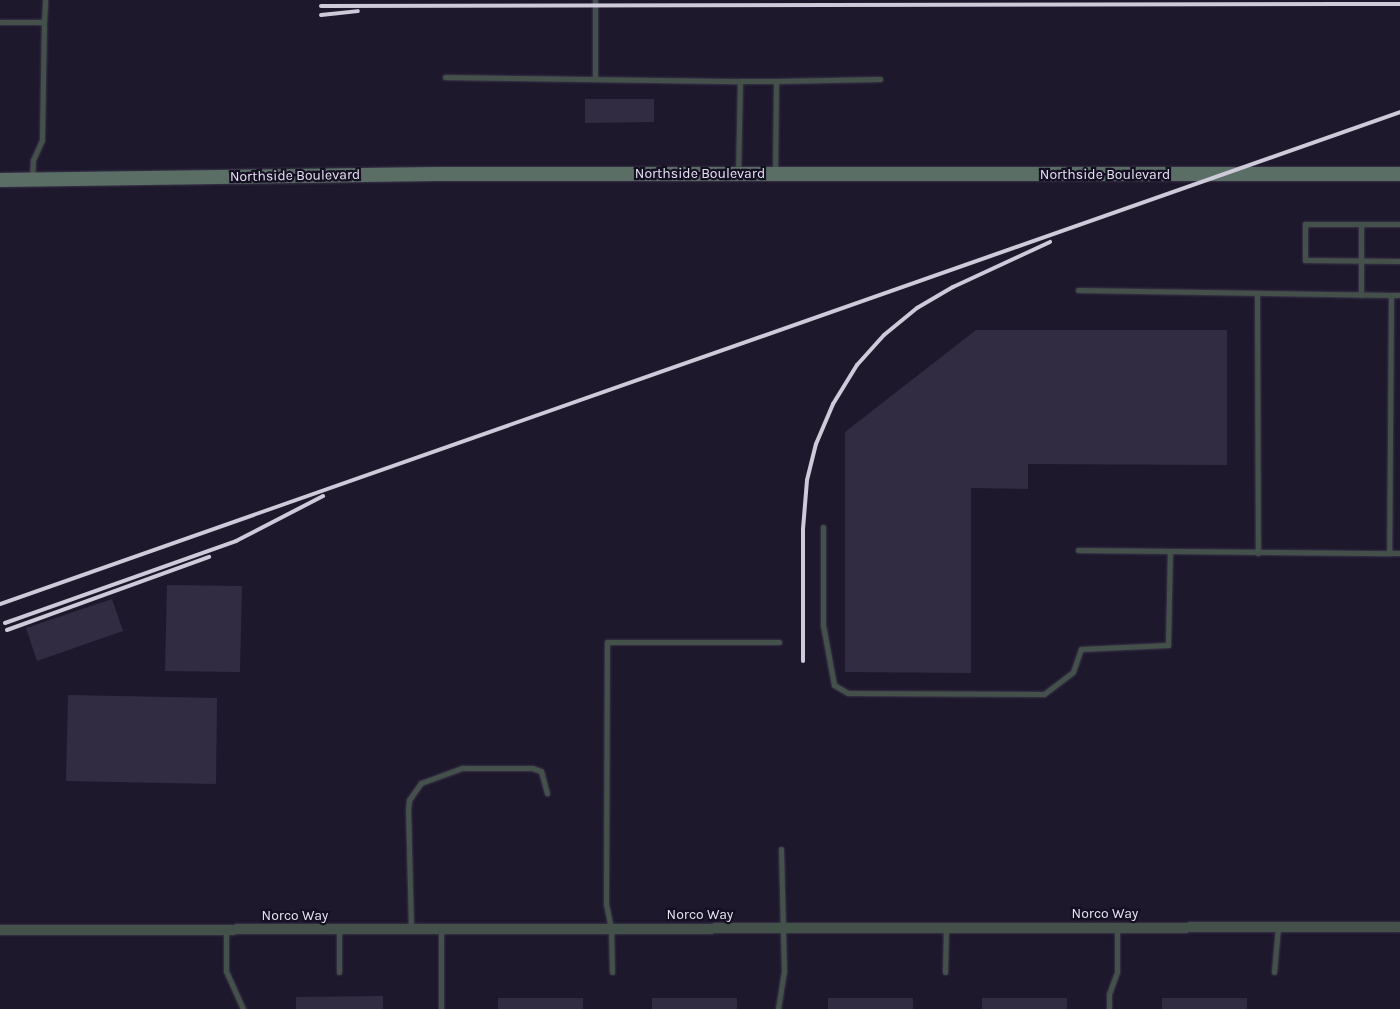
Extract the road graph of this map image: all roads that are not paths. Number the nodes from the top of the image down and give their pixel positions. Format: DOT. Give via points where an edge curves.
graph roads {
  1 [pos="45,0"];
  2 [pos="595,0"];
  3 [pos="0,22"];
  4 [pos="44,22"];
  5 [pos="445,77"];
  6 [pos="595,77"];
  7 [pos="880,79"];
  8 [pos="740,81"];
  9 [pos="776,81"];
  10 [pos="738,174"];
  11 [pos="775,174"];
  12 [pos="1400,174"];
  13 [pos="0,180"];
  14 [pos="32,180"];
  15 [pos="1361,224"];
  16 [pos="1400,224"];
  17 [pos="1361,260"];
  18 [pos="1400,261"];
  19 [pos="1078,290"];
  20 [pos="1257,293"];
  21 [pos="1361,295"];
  22 [pos="1391,295"];
  23 [pos="1400,295"];
  24 [pos="823,527"];
  25 [pos="1078,550"];
  26 [pos="1170,551"];
  27 [pos="1258,553"];
  28 [pos="1389,553"];
  29 [pos="1400,553"];
  30 [pos="779,642"];
  31 [pos="547,793"];
  32 [pos="781,849"];
  33 [pos="1400,927"];
  34 [pos="784,928"];
  35 [pos="946,928"];
  36 [pos="1117,928"];
  37 [pos="1278,928"];
  38 [pos="226,929"];
  39 [pos="339,929"];
  40 [pos="411,929"];
  41 [pos="441,929"];
  42 [pos="611,929"];
  43 [pos="0,930"];
  44 [pos="339,972"];
  45 [pos="612,972"];
  46 [pos="945,972"];
  47 [pos="1274,972"];
  48 [pos="243,1009"];
  49 [pos="441,1009"];
  50 [pos="778,1009"];
  51 [pos="1109,1009"];
  1 -- 4 [label="lane"];
  2 -- 6 [label="lane"];
  3 -- 4 [label="lane"];
  4 -- 14 [label="lane" via="42,140 33,160"];
  5 -- 6 [label="lane"];
  6 -- 8 [label="lane"];
  7 -- 9 [label="lane"];
  8 -- 9 [label="lane"];
  8 -- 10 [label="lane"];
  9 -- 11 [label="lane"];
  10 -- 11 [label="main road, Northside Boulevard"];
  10 -- 14 [label="main road, Northside Boulevard" via="436,174"];
  11 -- 12 [label="main road, Northside Boulevard"];
  13 -- 14 [label="main road, Northside Boulevard"];
  15 -- 16 [label="lane"];
  15 -- 17 [label="lane"];
  15 -- 17 [label="lane" via="1305,224 1305,260"];
  17 -- 18 [label="lane"];
  17 -- 21 [label="lane"];
  19 -- 20 [label="lane"];
  20 -- 21 [label="lane"];
  20 -- 27 [label="lane"];
  21 -- 22 [label="lane"];
  22 -- 23 [label="lane"];
  22 -- 28 [label="lane"];
  24 -- 26 [label="lane" via="823,626 834,685 848,693 1044,694 1073,672 1082,649 1168,645"];
  25 -- 26 [label="lane"];
  26 -- 27 [label="lane"];
  27 -- 28 [label="lane"];
  28 -- 29 [label="lane"];
  30 -- 42 [label="lane" via="608,642 606,903"];
  31 -- 40 [label="lane" via="540,771 532,768 462,768 422,782 409,800 408,810"];
  32 -- 34 [label="lane"];
  33 -- 37 [label="street, Norco Way"];
  34 -- 35 [label="street, Norco Way"];
  34 -- 42 [label="street, Norco Way"];
  34 -- 50 [label="lane" via="784,972"];
  35 -- 36 [label="street, Norco Way"];
  35 -- 46 [label="lane"];
  36 -- 37 [label="street, Norco Way"];
  36 -- 51 [label="lane" via="1117,972 1109,994"];
  37 -- 47 [label="lane"];
  38 -- 39 [label="street, Norco Way"];
  38 -- 43 [label="street, Norco Way"];
  38 -- 48 [label="lane" via="226,971"];
  39 -- 40 [label="street, Norco Way"];
  39 -- 44 [label="lane"];
  40 -- 41 [label="street, Norco Way"];
  41 -- 42 [label="street, Norco Way"];
  41 -- 49 [label="lane"];
  42 -- 45 [label="lane"];
}
